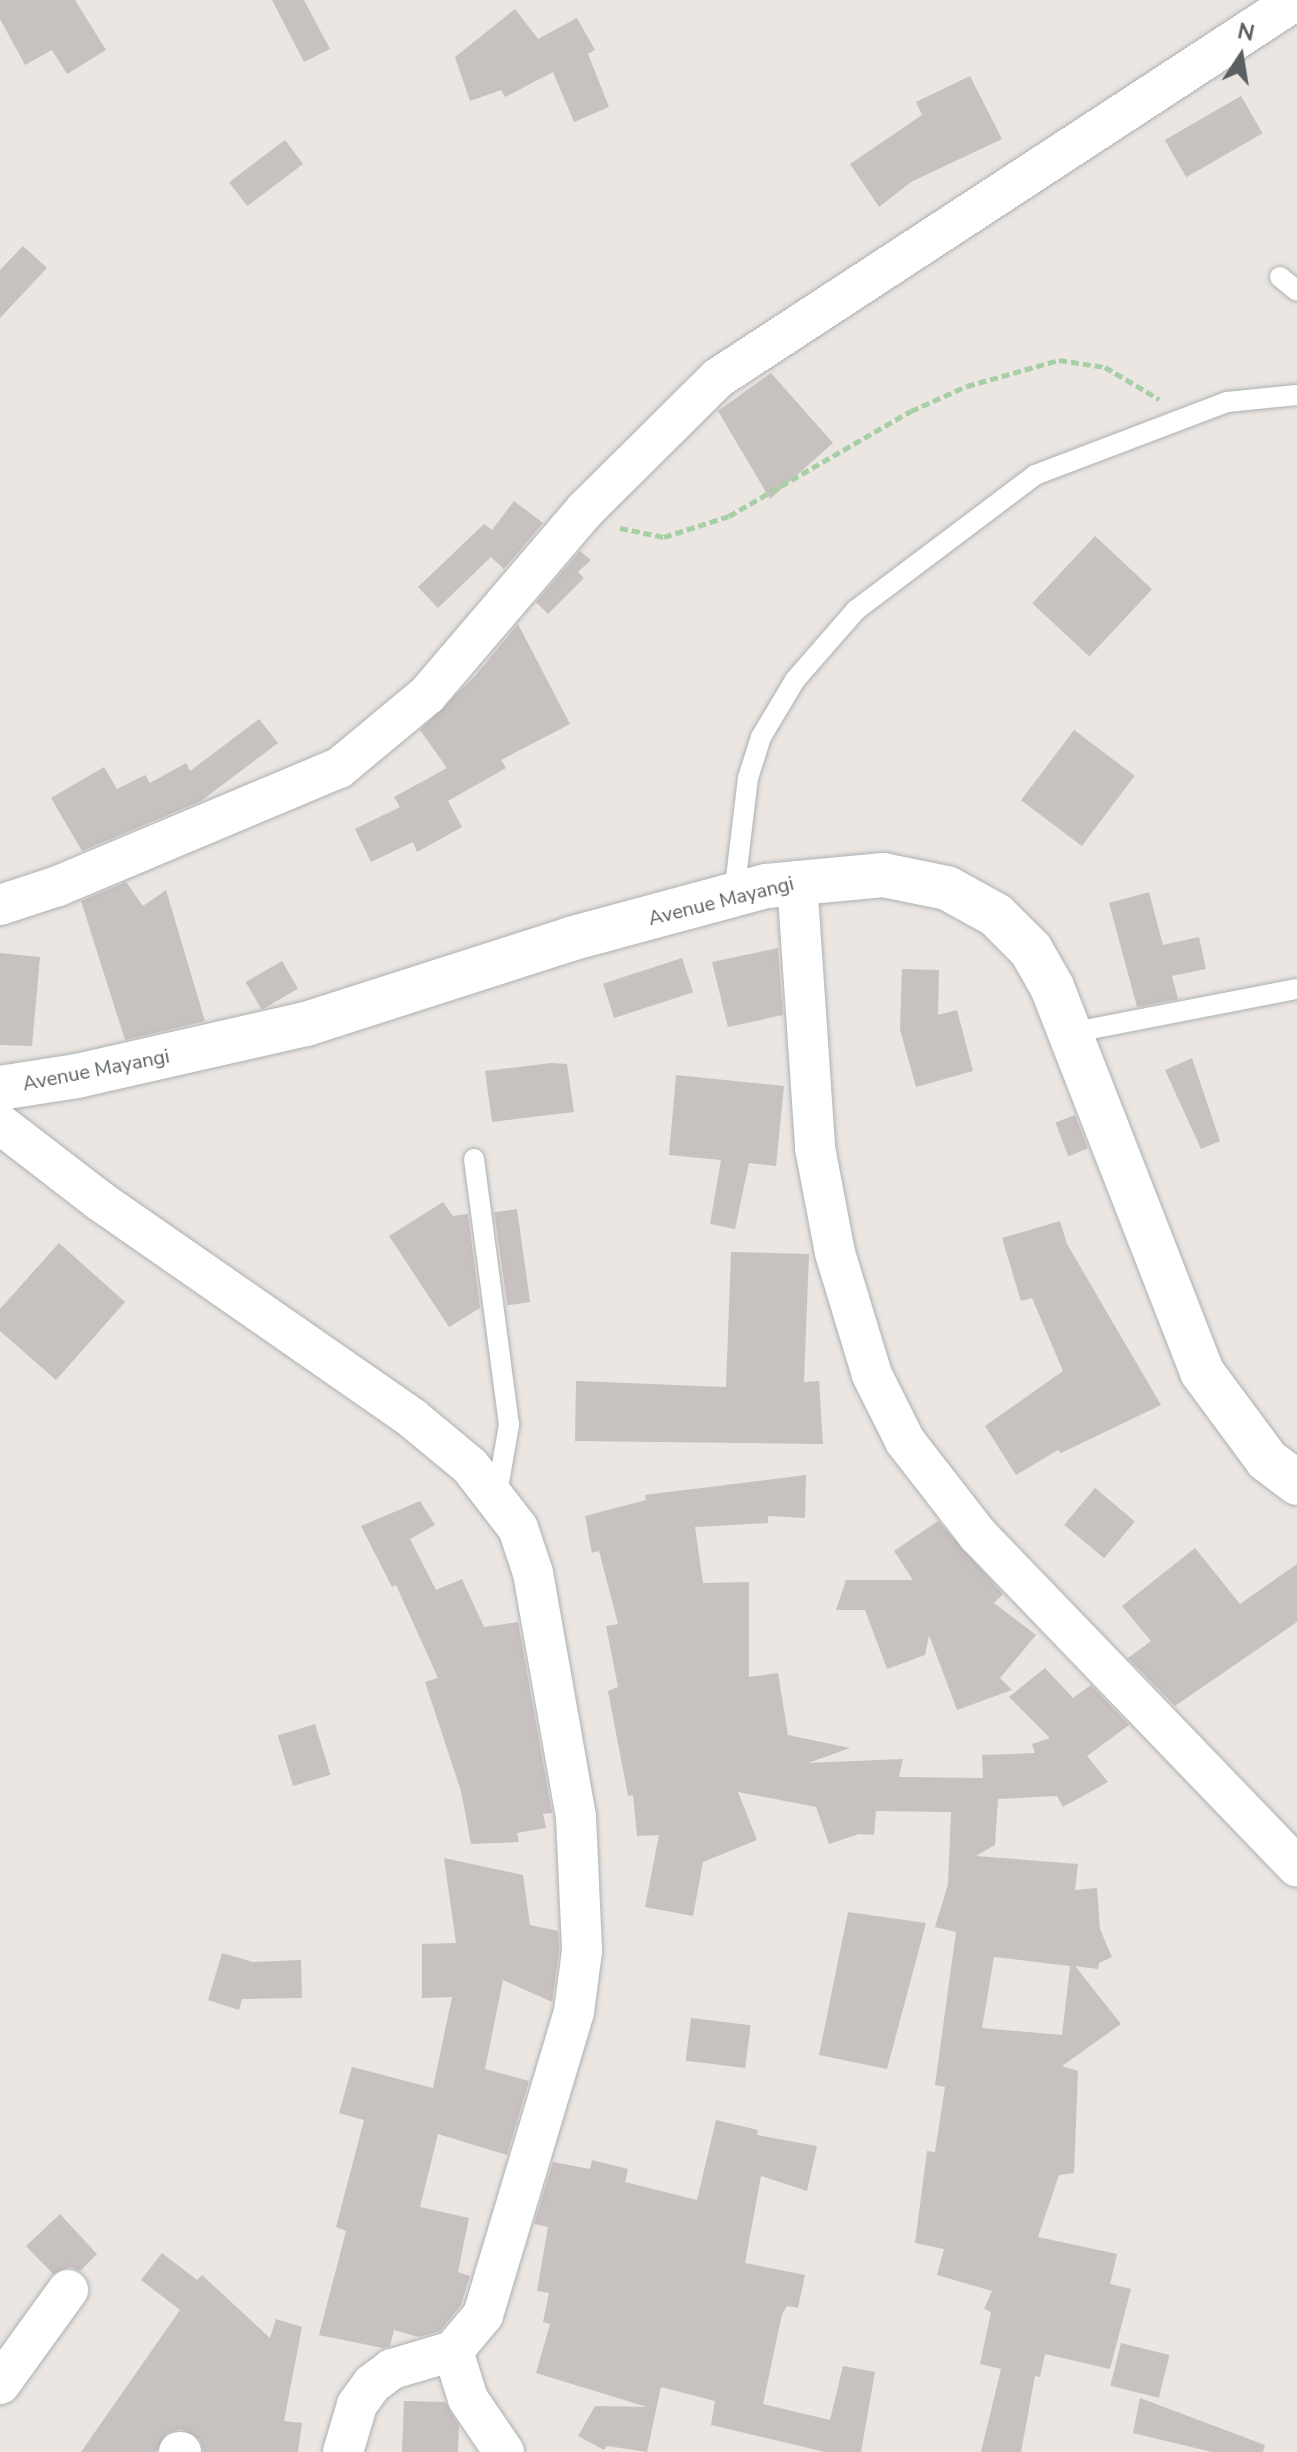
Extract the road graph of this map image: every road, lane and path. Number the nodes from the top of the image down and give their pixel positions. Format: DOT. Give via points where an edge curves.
graph roads {
  1 [pos="1296,0"];
  2 [pos="1280,277"];
  3 [pos="1297,291"];
  4 [pos="1297,395"];
  5 [pos="1187,416"];
  6 [pos="585,510"];
  7 [pos="797,881"];
  8 [pos="734,895"];
  9 [pos="0,905"];
  10 [pos="1297,989"];
  11 [pos="1070,1033"];
  12 [pos="0,1088"];
  13 [pos="0,1124"];
  14 [pos="474,1159"];
  15 [pos="1297,1483"];
  16 [pos="497,1494"];
  17 [pos="1297,1866"];
  18 [pos="68,2290"];
  19 [pos="453,2351"];
  20 [pos="0,2384"];
  21 [pos="343,2452"];
  22 [pos="504,2452"];
  1 -- 6 [label="street" via="718,378"];
  2 -- 3 [label="lane"];
  4 -- 5 [label="lane" via="1257,395"];
  5 -- 6 [label="path" via="1105,367 1059,360 967,386 911,411 754,504 697,528 644,536"];
  5 -- 8 [label="lane" via="1035,475 856,610 795,680 761,737 748,778"];
  6 -- 9 [label="street" via="427,695 339,768"];
  7 -- 8 [label="street, Avenue Mayangi"];
  7 -- 11 [label="street, Avenue Mayangi" via="883,875 947,888 996,915 1031,950"];
  7 -- 17 [label="street" via="815,1148 835,1253 872,1375 905,1441 978,1535"];
  8 -- 12 [label="street, Avenue Mayangi" via="570,939 306,1024 77,1076"];
  10 -- 11 [label="lane"];
  11 -- 15 [label="street, Avenue Mayangi" via="1202,1372 1267,1460"];
  13 -- 16 [label="street" via="100,1201 412,1418"];
  14 -- 16 [label="lane" via="509,1425"];
  16 -- 19 [label="street" via="518,1528 545,1629 576,1817 582,1951 574,2012 483,2315"];
  18 -- 20 [label="street"];
  19 -- 21 [label="street" via="392,2369 372,2384 357,2405"];
  19 -- 22 [label="street" via="468,2399"];
}
